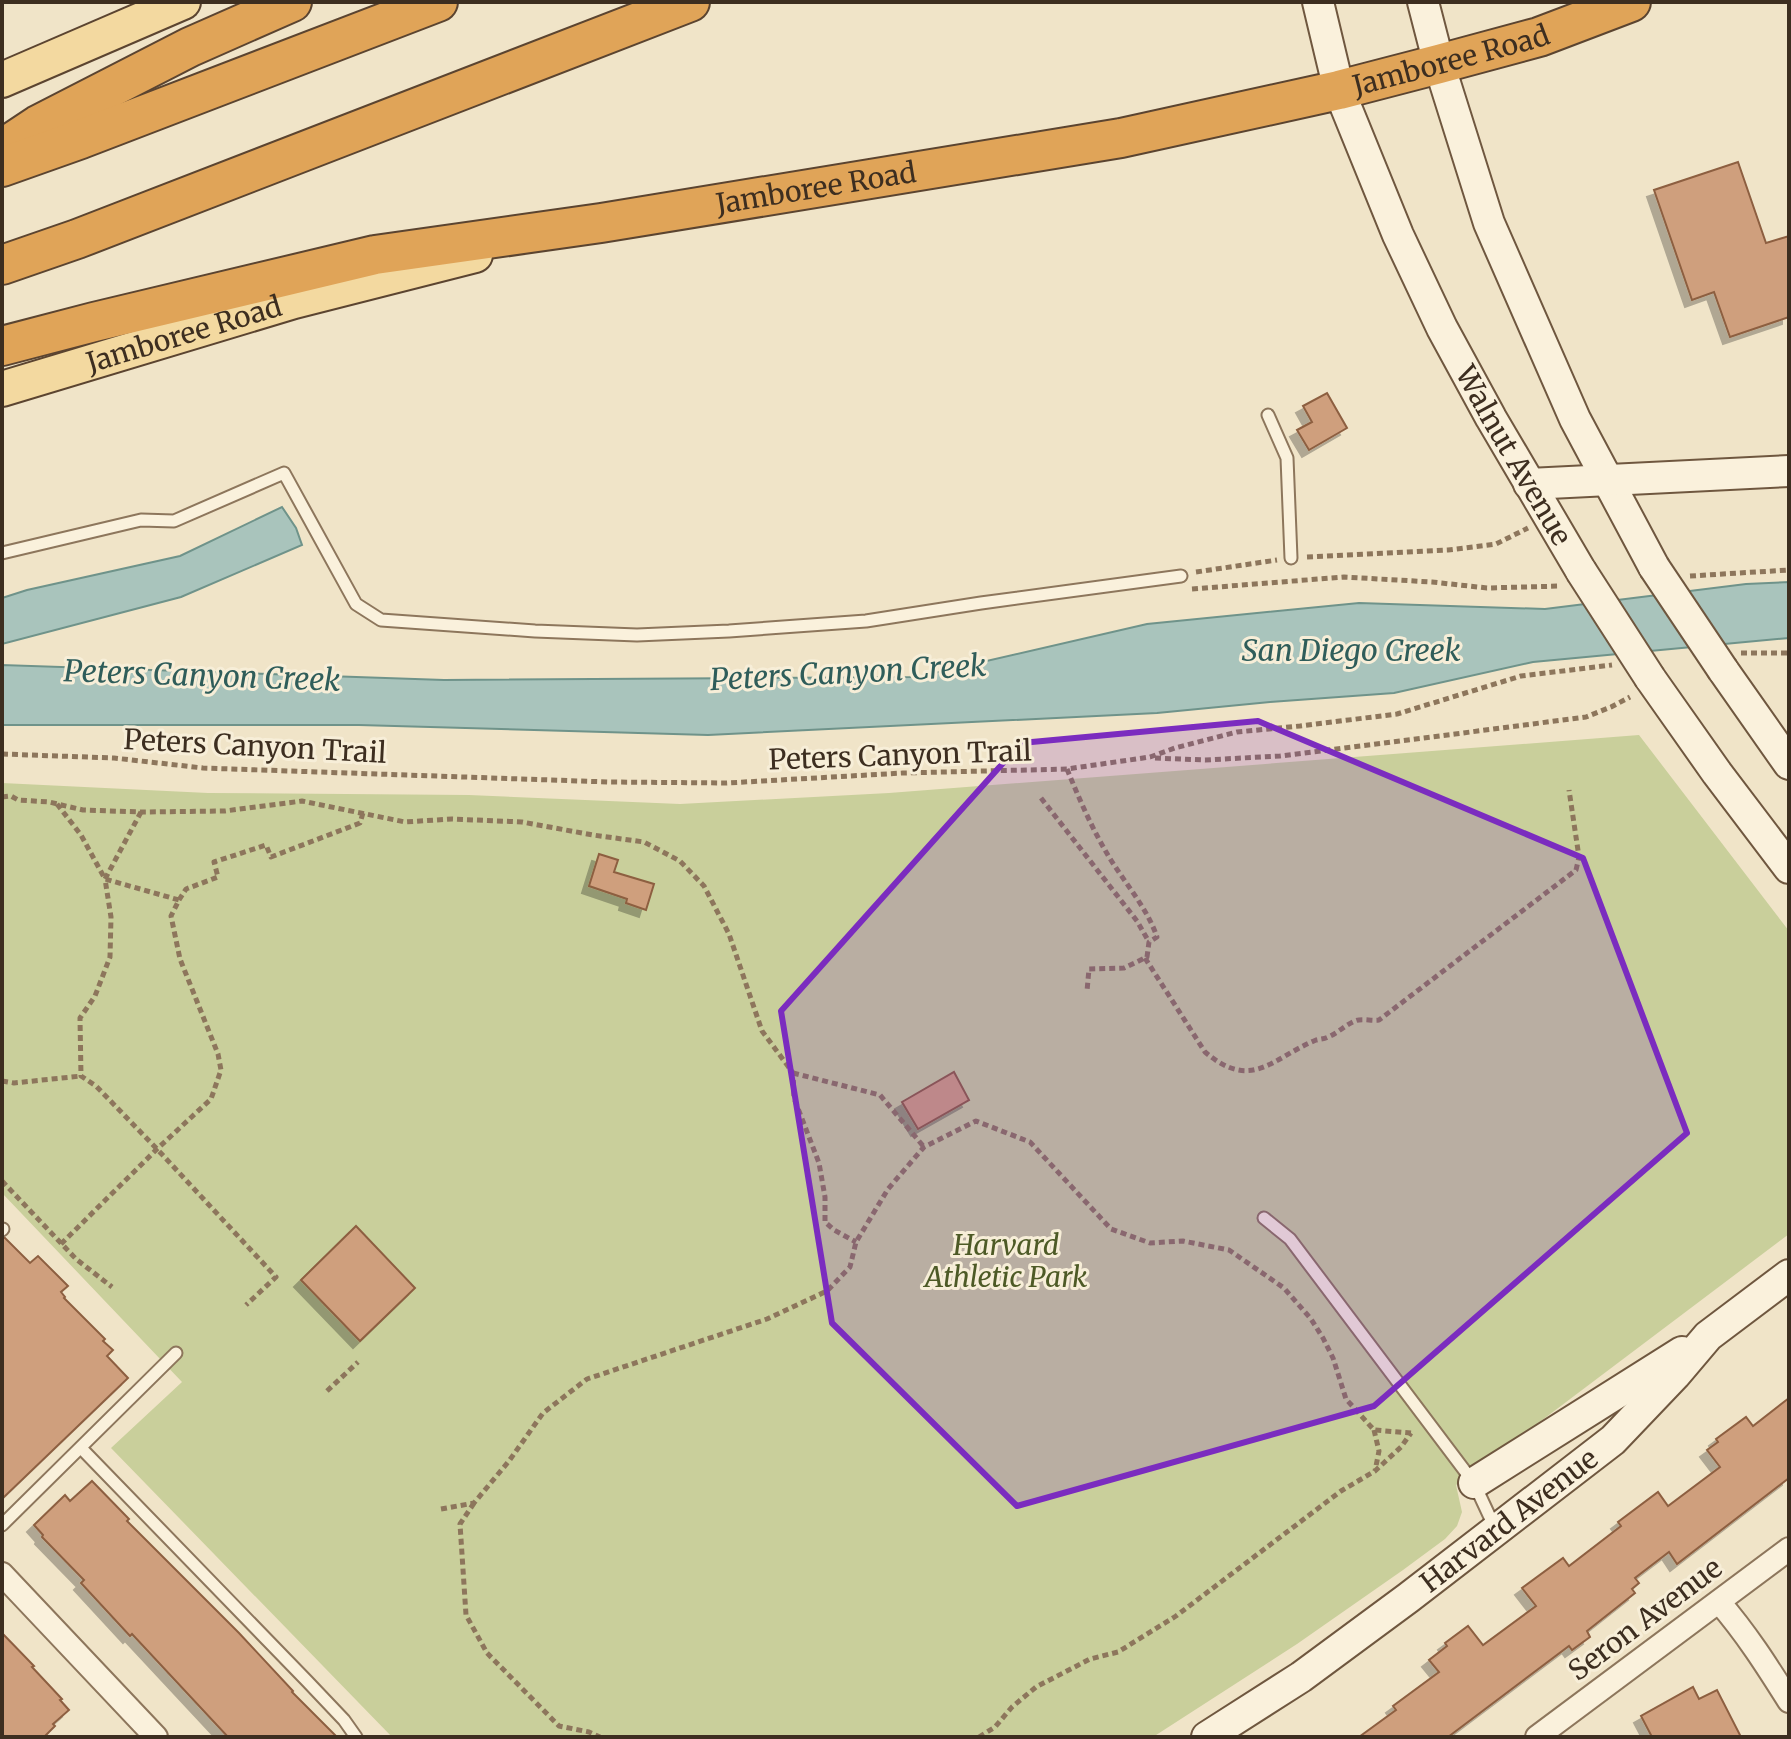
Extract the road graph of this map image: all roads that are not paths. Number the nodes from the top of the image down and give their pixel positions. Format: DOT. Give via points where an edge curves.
graph roads {
  1 [pos="183,2"];
  2 [pos="292,2"];
  3 [pos="438,2"];
  4 [pos="690,2"];
  5 [pos="1318,2"];
  6 [pos="1423,2"];
  7 [pos="1631,2"];
  8 [pos="1439,64"];
  9 [pos="2,80"];
  10 [pos="1339,90"];
  11 [pos="2,149"];
  12 [pos="2,167"];
  13 [pos="601,223"];
  14 [pos="2,265"];
  15 [pos="2,346"];
  16 [pos="2,389"];
  17 [pos="1268,415"];
  18 [pos="1789,471"];
  19 [pos="1608,480"];
  20 [pos="1529,484"];
  21 [pos="2,553"];
  22 [pos="1291,558"];
  23 [pos="1181,576"];
  24 [pos="1789,764"];
  25 [pos="1789,868"];
  26 [pos="1264,1218"];
  27 [pos="1789,1275"];
  28 [pos="1708,1336"];
  29 [pos="176,1353"];
  30 [pos="81,1448"];
  31 [pos="1474,1483"];
  32 [pos="2,1525"];
  33 [pos="1496,1529"];
  34 [pos="1789,1549"];
  35 [pos="2,1574"];
  36 [pos="1719,1602"];
  37 [pos="1789,1701"];
  38 [pos="156,1737"];
  39 [pos="356,1737"];
  40 [pos="1207,1737"];
  41 [pos="1537,1737"];
  1 -- 9 [label="main road"];
  2 -- 11 [label="highway" via="190,47"];
  3 -- 12 [label="highway"];
  4 -- 14 [label="highway"];
  5 -- 10 [label="main road, Walnut Avenue"];
  6 -- 8 [label="main road"];
  7 -- 8 [label="highway, Jamboree Road" via="1539,37"];
  8 -- 10 [label="highway, Jamboree Road"];
  8 -- 19 [label="main road" via="1489,223 1575,419"];
  10 -- 13 [label="highway, Jamboree Road" via="1121,138"];
  10 -- 20 [label="main road, Walnut Avenue" via="1436,315"];
  13 -- 15 [label="highway" via="375,255"];
  13 -- 16 [label="main road, Jamboree Road" via="294,301"];
  17 -- 22 [label="lane" via="1287,458"];
  18 -- 19 [label="main road"];
  19 -- 20 [label="main road"];
  19 -- 24 [label="main road, bridge" via="1654,567 1724,662"];
  20 -- 25 [label="main road, Walnut Avenue, bridge" via="1573,578"];
  21 -- 23 [label="lane" via="141,520 174,521 284,473 356,604 381,620 637,635 729,631 866,621"];
  26 -- 31 [label="lane" via="1290,1239"];
  27 -- 28 [label="main road, Harvard Avenue"];
  28 -- 31 [label="main road"];
  28 -- 33 [label="main road, Harvard Avenue" via="1613,1440"];
  29 -- 30 [label="lane"];
  30 -- 32 [label="lane"];
  30 -- 39 [label="lane"];
  31 -- 33 [label="lane"];
  33 -- 40 [label="main road, Harvard Avenue" via="1301,1677"];
  34 -- 36 [label="street, Seron Avenue"];
  35 -- 38 [label="street"];
  36 -- 37 [label="street"];
  36 -- 41 [label="street, Seron Avenue"];
}
